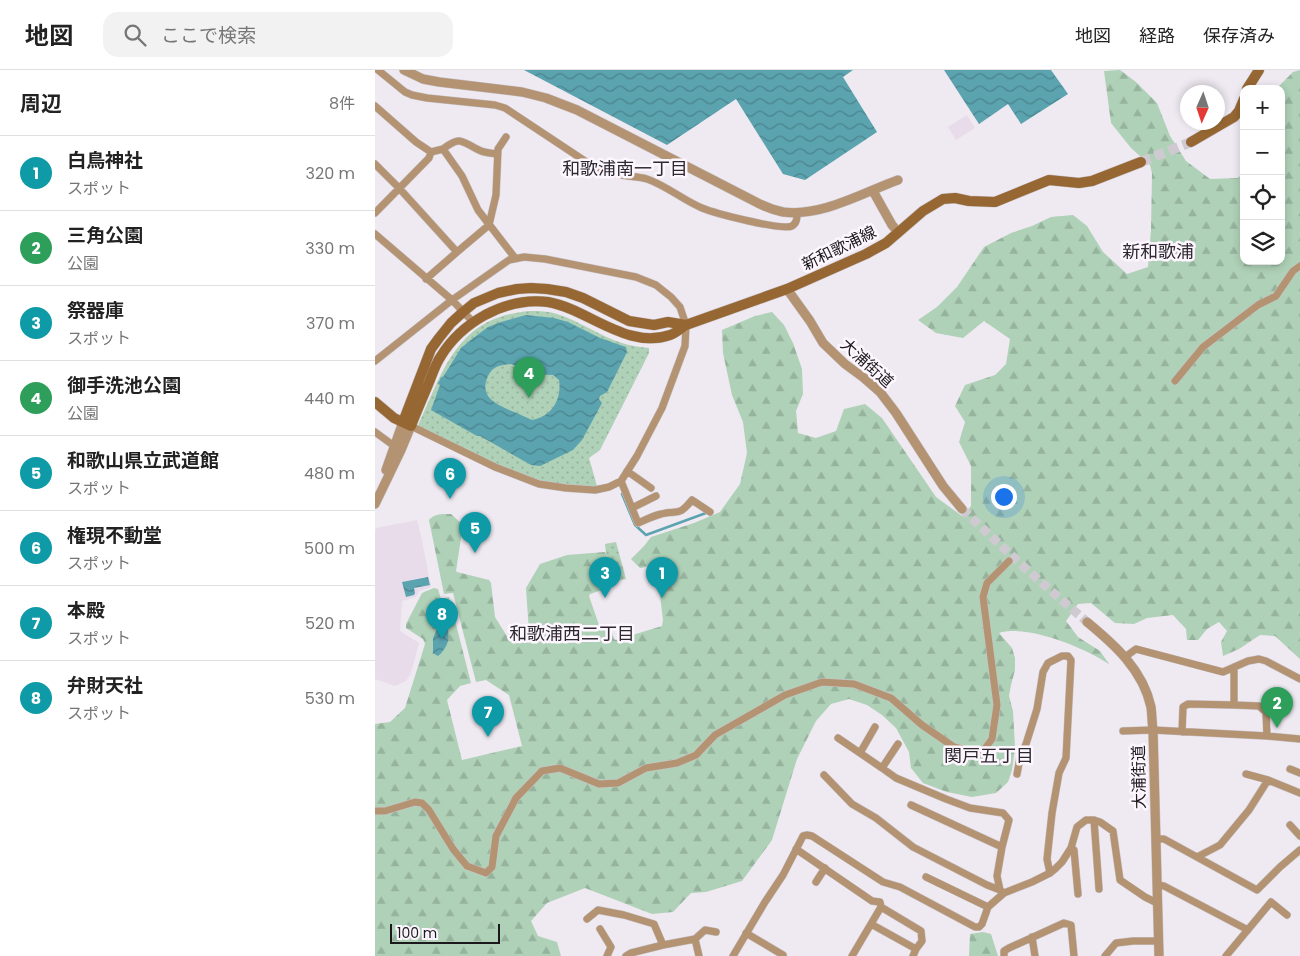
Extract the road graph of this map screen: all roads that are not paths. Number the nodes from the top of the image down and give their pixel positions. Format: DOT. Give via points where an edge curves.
graph roads {
  1 [pos="378,70"];
  2 [pos="404,70"];
  3 [pos="1259,70"];
  4 [pos="1250,85"];
  5 [pos="375,106"];
  6 [pos="1240,109"];
  7 [pos="506,137"];
  8 [pos="1191,142"];
  9 [pos="443,149"];
  10 [pos="431,152"];
  11 [pos="497,154"];
  12 [pos="1141,162"];
  13 [pos="375,164"];
  14 [pos="898,180"];
  15 [pos="399,188"];
  16 [pos="873,191"];
  17 [pos="797,212"];
  18 [pos="375,213"];
  19 [pos="489,225"];
  20 [pos="898,232"];
  21 [pos="375,234"];
  22 [pos="457,252"];
  23 [pos="515,258"];
  24 [pos="1300,266"];
  25 [pos="426,279"];
  26 [pos="787,289"];
  27 [pos="452,300"];
  28 [pos="463,312"];
  29 [pos="473,322"];
  30 [pos="685,324"];
  31 [pos="375,361"];
  32 [pos="1175,381"];
  33 [pos="375,402"];
  34 [pos="407,424"];
  35 [pos="375,432"];
  36 [pos="398,449"];
  37 [pos="627,471"];
  38 [pos="621,481"];
  39 [pos="651,488"];
  40 [pos="656,496"];
  41 [pos="375,498"];
  42 [pos="375,504"];
  43 [pos="632,508"];
  44 [pos="962,509"];
  45 [pos="710,512"];
  46 [pos="1009,561"];
  47 [pos="1087,622"];
  48 [pos="1125,657"];
  49 [pos="1234,667"];
  50 [pos="1300,679"];
  51 [pos="1234,705"];
  52 [pos="875,727"];
  53 [pos="1153,730"];
  54 [pos="1123,731"];
  55 [pos="1182,732"];
  56 [pos="1267,736"];
  57 [pos="838,738"];
  58 [pos="1300,739"];
  59 [pos="898,744"];
  60 [pos="860,753"];
  61 [pos="883,768"];
  62 [pos="1290,769"];
  63 [pos="1300,773"];
  64 [pos="1017,774"];
  65 [pos="1246,774"];
  66 [pos="824,775"];
  67 [pos="1268,780"];
  68 [pos="1300,793"];
  69 [pos="911,804"];
  70 [pos="375,811"];
  71 [pos="1094,820"];
  72 [pos="1290,825"];
  73 [pos="1300,836"];
  74 [pos="1156,838"];
  75 [pos="1002,847"];
  76 [pos="1071,848"];
  77 [pos="796,850"];
  78 [pos="1300,850"];
  79 [pos="1197,857"];
  80 [pos="825,868"];
  81 [pos="1050,873"];
  82 [pos="926,877"];
  83 [pos="816,882"];
  84 [pos="1157,885"];
  85 [pos="1099,890"];
  86 [pos="1002,891"];
  87 [pos="1078,894"];
  88 [pos="1157,903"];
  89 [pos="881,906"];
  90 [pos="988,907"];
  91 [pos="1287,915"];
  92 [pos="587,919"];
  93 [pos="871,924"];
  94 [pos="600,929"];
  95 [pos="1248,930"];
  96 [pos="715,932"];
  97 [pos="746,933"];
  98 [pos="1032,937"];
  99 [pos="695,939"];
  100 [pos="1159,941"];
  101 [pos="663,945"];
  102 [pos="611,948"];
  103 [pos="915,953"];
  104 [pos="783,955"];
  105 [pos="607,956"];
  106 [pos="616,956"];
  107 [pos="626,956"];
  108 [pos="699,956"];
  109 [pos="733,956"];
  110 [pos="852,956"];
  111 [pos="1004,956"];
  112 [pos="1035,956"];
  113 [pos="1074,956"];
  114 [pos="1105,956"];
  115 [pos="1159,956"];
  116 [pos="1226,956"];
  1 -- 17 [label="street" via="412,95 505,108 591,165 617,175 662,185 713,212 789,227 795,224"];
  2 -- 17 [label="street" via="423,79 522,92 554,101 767,207"];
  3 -- 4 [label="main road"];
  5 -- 10 [label="street"];
  6 -- 8 [label="main road" via="1234,118"];
  7 -- 11 [label="street"];
  9 -- 10 [label="street"];
  9 -- 11 [label="street" via="460,140 482,152"];
  9 -- 19 [label="street"];
  10 -- 15 [label="street"];
  11 -- 19 [label="street" via="496,195"];
  12 -- 20 [label="main road, 新和歌浦線" via="1091,181 1049,180 995,202 943,199"];
  13 -- 15 [label="street"];
  14 -- 16 [label="street"];
  15 -- 18 [label="street"];
  15 -- 22 [label="street"];
  16 -- 17 [label="street" via="818,210"];
  16 -- 20 [label="street"];
  19 -- 22 [label="street"];
  19 -- 23 [label="street"];
  20 -- 26 [label="main road, 新和歌浦線" via="866,254"];
  21 -- 25 [label="street"];
  22 -- 25 [label="street"];
  23 -- 27 [label="street"];
  23 -- 30 [label="street" via="545,259 649,282 680,307"];
  24 -- 32 [label="street" via="1276,296 1258,305 1203,347"];
  25 -- 27 [label="street"];
  26 -- 30 [label="main road, 新和歌浦線"];
  26 -- 44 [label="street, 大浦街道" via="823,343 880,392"];
  27 -- 28 [label="street"];
  27 -- 31 [label="street"];
  28 -- 29 [label="street"];
  28 -- 30 [label="main road, 新和歌浦線" via="474,303 498,293 531,288 566,292 629,321 655,325 668,322"];
  28 -- 34 [label="main road, 新和歌浦線" via="431,349"];
  29 -- 30 [label="main road, 新和歌浦線" via="504,306 547,302 642,338 672,335"];
  29 -- 34 [label="main road, 新和歌浦線" via="458,334 440,357"];
  30 -- 37 [label="street" via="685,346 662,408"];
  33 -- 34 [label="main road"];
  34 -- 36 [label="street"];
  34 -- 38 [label="street" via="495,467 539,484 595,490"];
  35 -- 36 [label="street"];
  36 -- 41 [label="street"];
  36 -- 42 [label="street"];
  37 -- 38 [label="street"];
  37 -- 39 [label="street"];
  38 -- 43 [label="street"];
  40 -- 43 [label="street"];
  43 -- 45 [label="street" via="638,523 661,514 683,511 692,500"];
  46 -- 70 [label="street" via="987,582 983,597 997,705 992,739 983,751 954,747 891,698 854,684 822,682 785,695 715,735 696,755 677,763 646,768 618,783 599,784 560,768 542,771 516,798 497,836 492,867 486,872 467,866 422,803"];
  47 -- 48 [label="street, 大浦街道"];
  48 -- 49 [label="street" via="1137,649 1223,672"];
  48 -- 53 [label="street, 大浦街道" via="1146,690"];
  49 -- 50 [label="street" via="1259,659"];
  49 -- 51 [label="street"];
  51 -- 55 [label="street" via="1188,704 1183,707"];
  51 -- 56 [label="street" via="1259,706 1267,712"];
  52 -- 60 [label="street"];
  53 -- 54 [label="street"];
  53 -- 55 [label="street"];
  53 -- 74 [label="street, 大浦街道"];
  55 -- 56 [label="street"];
  56 -- 58 [label="street"];
  57 -- 60 [label="street"];
  59 -- 61 [label="street"];
  60 -- 61 [label="street"];
  61 -- 75 [label="street" via="896,778 970,808 1003,814 1009,820"];
  62 -- 63 [label="street"];
  64 -- 81 [label="street" via="1037,709 1043,672 1048,663 1068,656 1071,660 1066,758 1059,773 1053,814 1047,859"];
  65 -- 67 [label="street"];
  66 -- 86 [label="street" via="852,804 913,847"];
  67 -- 68 [label="street"];
  67 -- 79 [label="street" via="1249,810 1220,845"];
  69 -- 75 [label="street"];
  71 -- 76 [label="street" via="1086,820 1077,827"];
  71 -- 85 [label="street"];
  71 -- 88 [label="street" via="1113,830 1120,880"];
  72 -- 73 [label="street"];
  74 -- 79 [label="street"];
  74 -- 84 [label="street, 大浦街道"];
  75 -- 86 [label="street" via="997,876"];
  76 -- 81 [label="street"];
  76 -- 87 [label="street" via="1074,850"];
  77 -- 80 [label="street"];
  77 -- 90 [label="street" via="803,836 812,836 883,882 900,887 975,927 982,924"];
  77 -- 97 [label="street"];
  78 -- 79 [label="street" via="1257,890"];
  80 -- 83 [label="street"];
  80 -- 89 [label="street" via="872,901 880,902"];
  81 -- 86 [label="street"];
  82 -- 90 [label="street"];
  84 -- 88 [label="street, 大浦街道"];
  84 -- 95 [label="street"];
  86 -- 90 [label="street"];
  88 -- 100 [label="street, 大浦街道"];
  89 -- 93 [label="street"];
  89 -- 103 [label="street" via="921,931 922,940"];
  91 -- 95 [label="street" via="1271,902"];
  92 -- 101 [label="street" via="598,910 654,924"];
  93 -- 103 [label="street"];
  93 -- 110 [label="street"];
  94 -- 102 [label="street"];
  95 -- 116 [label="street"];
  96 -- 99 [label="street" via="705,930"];
  97 -- 104 [label="street"];
  97 -- 109 [label="street"];
  98 -- 111 [label="street" via="1004,951"];
  98 -- 112 [label="street"];
  98 -- 113 [label="street" via="1064,923 1071,924"];
  99 -- 101 [label="street"];
  99 -- 108 [label="street"];
  100 -- 114 [label="street" via="1116,943"];
  100 -- 115 [label="street, 大浦街道"];
  101 -- 107 [label="street"];
  102 -- 105 [label="street"];
  102 -- 106 [label="street"];
}
